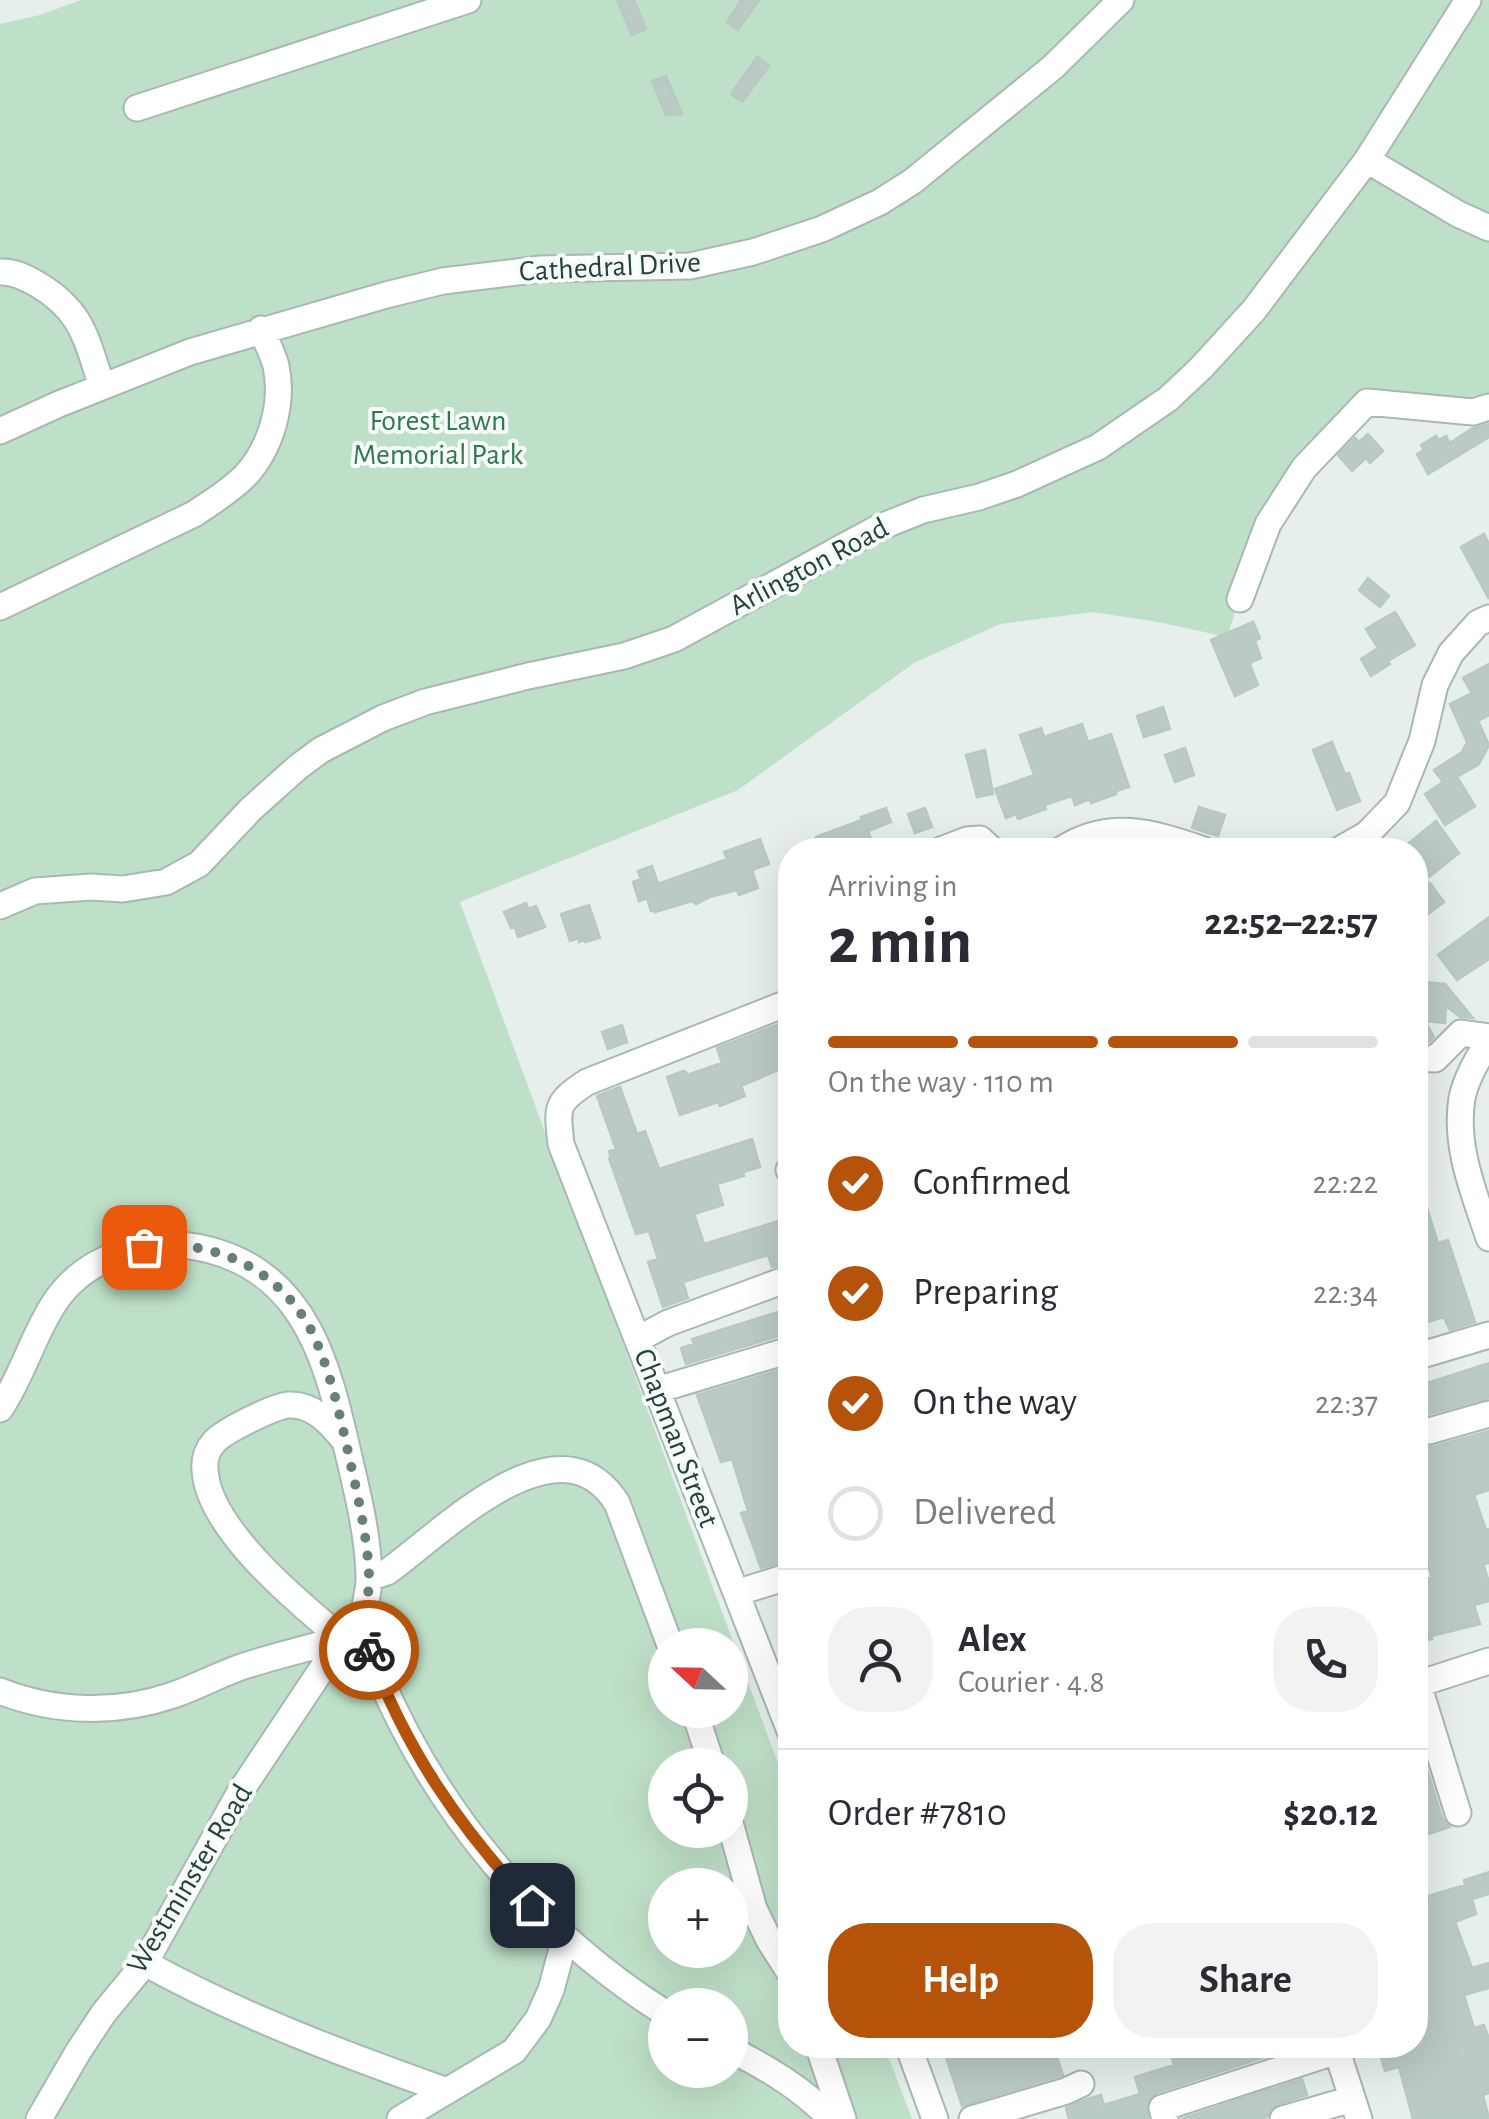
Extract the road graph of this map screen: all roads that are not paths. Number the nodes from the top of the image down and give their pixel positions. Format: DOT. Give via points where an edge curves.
graph roads {
  1 [pos="468,0"];
  2 [pos="1121,0"];
  3 [pos="1468,0"];
  4 [pos="137,108"];
  5 [pos="1367,160"];
  6 [pos="1489,228"];
  7 [pos="0,272"];
  8 [pos="261,329"];
  9 [pos="102,386"];
  10 [pos="1489,406"];
  11 [pos="0,431"];
  12 [pos="1240,599"];
  13 [pos="0,607"];
  14 [pos="1489,618"];
  15 [pos="1086,838"];
  16 [pos="1167,838"];
  17 [pos="1360,838"];
  18 [pos="0,906"];
  19 [pos="778,1007"];
  20 [pos="1489,1038"];
  21 [pos="1428,1059"];
  22 [pos="1482,1190"];
  23 [pos="1489,1238"];
  24 [pos="778,1282"];
  25 [pos="1489,1335"];
  26 [pos="638,1340"];
  27 [pos="1428,1353"];
  28 [pos="778,1354"];
  29 [pos="657,1390"];
  30 [pos="0,1409"];
  31 [pos="1489,1414"];
  32 [pos="1429,1432"];
  33 [pos="346,1442"];
  34 [pos="369,1578"];
  35 [pos="778,1580"];
  36 [pos="736,1593"];
  37 [pos="664,1628"];
  38 [pos="352,1636"];
  39 [pos="1489,1661"];
  40 [pos="1428,1680"];
  41 [pos="0,1691"];
  42 [pos="778,1700"];
  43 [pos="1428,1721"];
  44 [pos="1458,1813"];
  45 [pos="737,1848"];
  46 [pos="566,1938"];
  47 [pos="778,1954"];
  48 [pos="144,1962"];
  49 [pos="648,2000"];
  50 [pos="748,2058"];
  51 [pos="822,2058"];
  52 [pos="913,2058"];
  53 [pos="1307,2058"];
  54 [pos="1339,2058"];
  55 [pos="1081,2084"];
  56 [pos="446,2091"];
  57 [pos="1356,2109"];
  58 [pos="39,2119"];
  59 [pos="400,2119"];
  60 [pos="831,2119"];
  61 [pos="843,2119"];
  62 [pos="935,2119"];
  63 [pos="972,2119"];
  64 [pos="1165,2119"];
  65 [pos="1283,2119"];
  1 -- 4 [label="street"];
  2 -- 8 [label="street, Cathedral Drive" via="1053,67 913,180 822,230 690,266 541,269 443,282"];
  3 -- 5 [label="street, Arlington Road"];
  5 -- 6 [label="street"];
  5 -- 18 [label="street, Arlington Road" via="1266,295 1201,368 1098,447 1018,484 878,528 674,639 425,702 366,726 298,767 200,864 166,882 35,892"];
  7 -- 9 [label="street" via="61,299 81,324"];
  8 -- 9 [label="street, Cathedral Drive"];
  8 -- 13 [label="street" via="276,366 276,412 267,442 244,477 194,514"];
  9 -- 11 [label="street, Cathedral Drive"];
  10 -- 12 [label="street" via="1473,412 1367,402 1304,468 1268,524"];
  14 -- 17 [label="street" via="1451,652 1397,803"];
  15 -- 16 [label="street" via="1112,830"];
  19 -- 26 [label="street, Chapman Street" via="587,1082 558,1110 561,1144"];
  20 -- 21 [label="street" via="1461,1033 1436,1059"];
  20 -- 22 [label="street" via="1462,1096 1460,1136"];
  22 -- 23 [label="street"];
  24 -- 26 [label="street"];
  25 -- 27 [label="street"];
  26 -- 29 [label="street, Chapman Street"];
  28 -- 29 [label="street"];
  29 -- 36 [label="street, Chapman Street"];
  30 -- 33 [label="street, Westminster Road" via="58,1297 80,1276 131,1250 196,1246 259,1272 297,1308 324,1361"];
  31 -- 32 [label="street"];
  33 -- 34 [label="street, Westminster Road"];
  33 -- 38 [label="street" via="320,1415 289,1405 222,1436 205,1463 217,1506 250,1552 294,1598"];
  34 -- 37 [label="street" via="532,1474 575,1470 603,1484 617,1503"];
  34 -- 38 [label="street, Westminster Road"];
  35 -- 36 [label="street"];
  36 -- 42 [label="street, Chapman Street"];
  38 -- 41 [label="street" via="132,1706 61,1707"];
  38 -- 46 [label="street" via="447,1804"];
  38 -- 48 [label="street, Westminster Road" via="240,1792"];
  39 -- 40 [label="street"];
  43 -- 44 [label="street"];
  45 -- 47 [label="street" via="754,1908"];
  46 -- 49 [label="street"];
  46 -- 56 [label="street" via="551,1990 527,2037 514,2052"];
  48 -- 56 [label="street" via="320,2046"];
  48 -- 58 [label="street, Westminster Road" via="103,2014"];
  50 -- 60 [label="street" via="780,2075"];
  51 -- 61 [label="street"];
  52 -- 62 [label="street"];
  53 -- 64 [label="street" via="1162,2108"];
  54 -- 57 [label="street"];
  55 -- 63 [label="street"];
  56 -- 59 [label="street"];
  57 -- 65 [label="street"];
}
